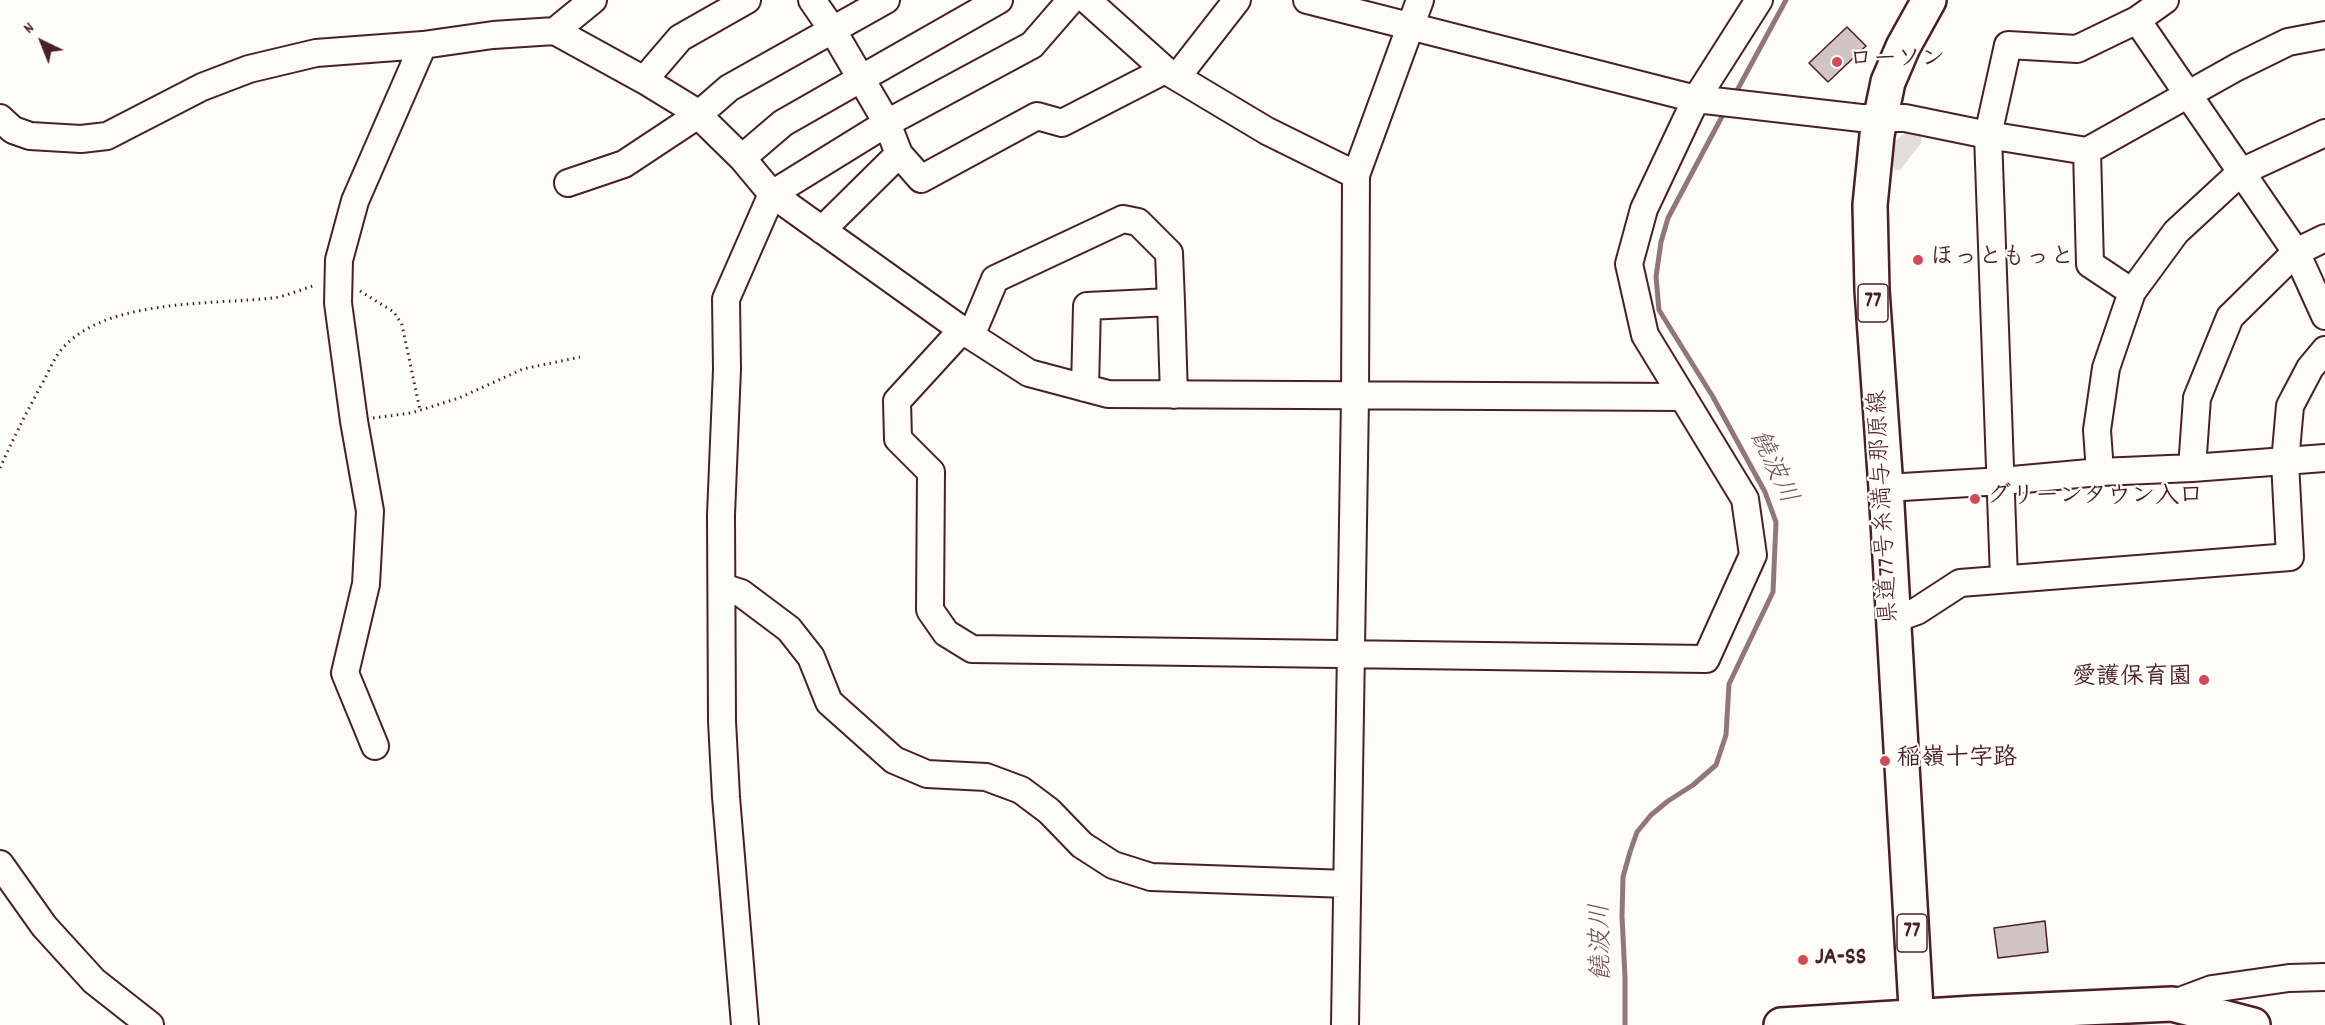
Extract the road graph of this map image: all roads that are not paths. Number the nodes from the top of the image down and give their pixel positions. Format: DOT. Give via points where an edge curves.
graph roads {
  1 [pos="592,0"];
  2 [pos="747,0"];
  3 [pos="812,0"];
  4 [pos="886,0"];
  5 [pos="999,0"];
  6 [pos="1071,0"];
  7 [pos="1087,0"];
  8 [pos="1237,0"];
  9 [pos="1307,0"];
  10 [pos="1419,0"];
  11 [pos="1759,0"];
  12 [pos="1929,0"];
  13 [pos="2164,0"];
  14 [pos="2137,20"];
  15 [pos="1411,26"];
  16 [pos="832,29"];
  17 [pos="555,31"];
  18 [pos="2325,35"];
  19 [pos="423,45"];
  20 [pos="1171,73"];
  21 [pos="860,79"];
  22 [pos="644,80"];
  23 [pos="2188,96"];
  24 [pos="1696,99"];
  25 [pos="699,115"];
  26 [pos="0,118"];
  27 [pos="1880,118"];
  28 [pos="887,123"];
  29 [pos="2325,133"];
  30 [pos="1988,135"];
  31 [pos="2087,151"];
  32 [pos="899,154"];
  33 [pos="742,158"];
  34 [pos="2241,172"];
  35 [pos="1356,175"];
  36 [pos="568,183"];
  37 [pos="772,194"];
  38 [pos="822,230"];
  39 [pos="2325,237"];
  40 [pos="2296,252"];
  41 [pos="2132,292"];
  42 [pos="1171,302"];
  43 [pos="2325,316"];
  44 [pos="966,333"];
  45 [pos="2325,350"];
  46 [pos="1085,388"];
  47 [pos="1174,395"];
  48 [pos="1355,397"];
  49 [pos="1683,397"];
  50 [pos="2325,458"];
  51 [pos="2285,462"];
  52 [pos="2192,468"];
  53 [pos="2100,472"];
  54 [pos="2002,481"];
  55 [pos="1886,488"];
  56 [pos="2004,578"];
  57 [pos="722,587"];
  58 [pos="1892,620"];
  59 [pos="1350,653"];
  60 [pos="375,746"];
  61 [pos="0,864"];
  62 [pos="1347,884"];
  63 [pos="2325,977"];
  64 [pos="2172,1004"];
  65 [pos="1916,1021"];
  66 [pos="150,1025"];
  67 [pos="745,1025"];
  68 [pos="1345,1025"];
  69 [pos="1781,1025"];
  70 [pos="2253,1025"];
  1 -- 17 [label="street"];
  2 -- 22 [label="street" via="680,38"];
  3 -- 16 [label="street"];
  4 -- 16 [label="street"];
  5 -- 21 [label="street"];
  6 -- 28 [label="street" via="1032,45"];
  7 -- 20 [label="street"];
  8 -- 20 [label="street"];
  9 -- 15 [label="street"];
  10 -- 15 [label="street"];
  11 -- 24 [label="street"];
  12 -- 27 [label="main road, 県道77号糸満与那原線 / 77" via="1888,82"];
  13 -- 14 [label="street"];
  14 -- 23 [label="street"];
  14 -- 30 [label="street" via="2077,49 2008,45"];
  15 -- 24 [label="street"];
  15 -- 35 [label="street"];
  16 -- 21 [label="street"];
  16 -- 25 [label="street" via="729,88"];
  17 -- 19 [label="street"];
  17 -- 22 [label="street"];
  18 -- 23 [label="street" via="2288,42"];
  19 -- 26 [label="street" via="316,53 249,69 202,87 106,136 30,136 13,130"];
  19 -- 60 [label="street" via="355,201 339,260 338,303 370,511 366,584 345,673"];
  20 -- 32 [label="street" via="1062,123 1037,116 921,179"];
  20 -- 35 [label="street" via="1267,131"];
  21 -- 28 [label="street"];
  21 -- 33 [label="street" via="783,123"];
  22 -- 25 [label="street"];
  23 -- 31 [label="street"];
  23 -- 34 [label="street"];
  24 -- 27 [label="street"];
  24 -- 49 [label="street" via="1644,209 1629,264 1645,334"];
  25 -- 33 [label="street"];
  25 -- 36 [label="street" via="624,164"];
  27 -- 30 [label="street" via="1905,118"];
  27 -- 55 [label="main road, 県道77号糸満与那原線 / 77" via="1872,168 1870,248"];
  28 -- 32 [label="street"];
  28 -- 37 [label="street"];
  29 -- 34 [label="street"];
  30 -- 31 [label="street"];
  30 -- 54 [label="street"];
  31 -- 41 [label="street" via="2090,264"];
  32 -- 38 [label="street"];
  33 -- 37 [label="street"];
  34 -- 40 [label="street"];
  34 -- 41 [label="street" via="2176,232"];
  35 -- 48 [label="street"];
  37 -- 38 [label="street"];
  37 -- 57 [label="street" via="726,299"];
  38 -- 44 [label="street"];
  39 -- 40 [label="street"];
  40 -- 43 [label="street"];
  40 -- 52 [label="street" via="2230,317 2197,398"];
  41 -- 53 [label="street" via="2106,368 2097,430"];
  42 -- 44 [label="street" via="1168,253 1138,222 1123,219 995,279"];
  42 -- 46 [label="street" via="1087,306"];
  42 -- 47 [label="street"];
  44 -- 46 [label="street" via="1029,373"];
  44 -- 59 [label="street" via="897,401 898,439 931,472 930,610 946,633 972,649"];
  45 -- 51 [label="street" via="2290,405"];
  46 -- 47 [label="street" via="1108,394"];
  47 -- 48 [label="street"];
  48 -- 49 [label="street"];
  48 -- 59 [label="street"];
  49 -- 59 [label="street" via="1745,500 1753,555 1706,659"];
  50 -- 51 [label="street"];
  51 -- 52 [label="street"];
  51 -- 56 [label="street" via="2290,558"];
  52 -- 53 [label="street"];
  53 -- 54 [label="street"];
  54 -- 55 [label="street"];
  54 -- 56 [label="street"];
  55 -- 58 [label="main road, 県道77号糸満与那原線 / 77"];
  56 -- 58 [label="street" via="1960,583 1917,611"];
  57 -- 62 [label="street" via="741,592 789,629 811,657 829,702 894,760 927,774 986,777 1021,790 1049,811 1082,845 1113,865 1151,877"];
  57 -- 67 [label="street" via="726,797"];
  58 -- 65 [label="main road, 県道77号糸満与那原線 / 77"];
  59 -- 62 [label="street"];
  61 -- 66 [label="street" via="44,926 94,981"];
  62 -- 68 [label="street"];
  63 -- 64 [label="street" via="2212,989"];
  64 -- 65 [label="main road"];
  64 -- 70 [label="main road"];
  65 -- 69 [label="main road"];
}
